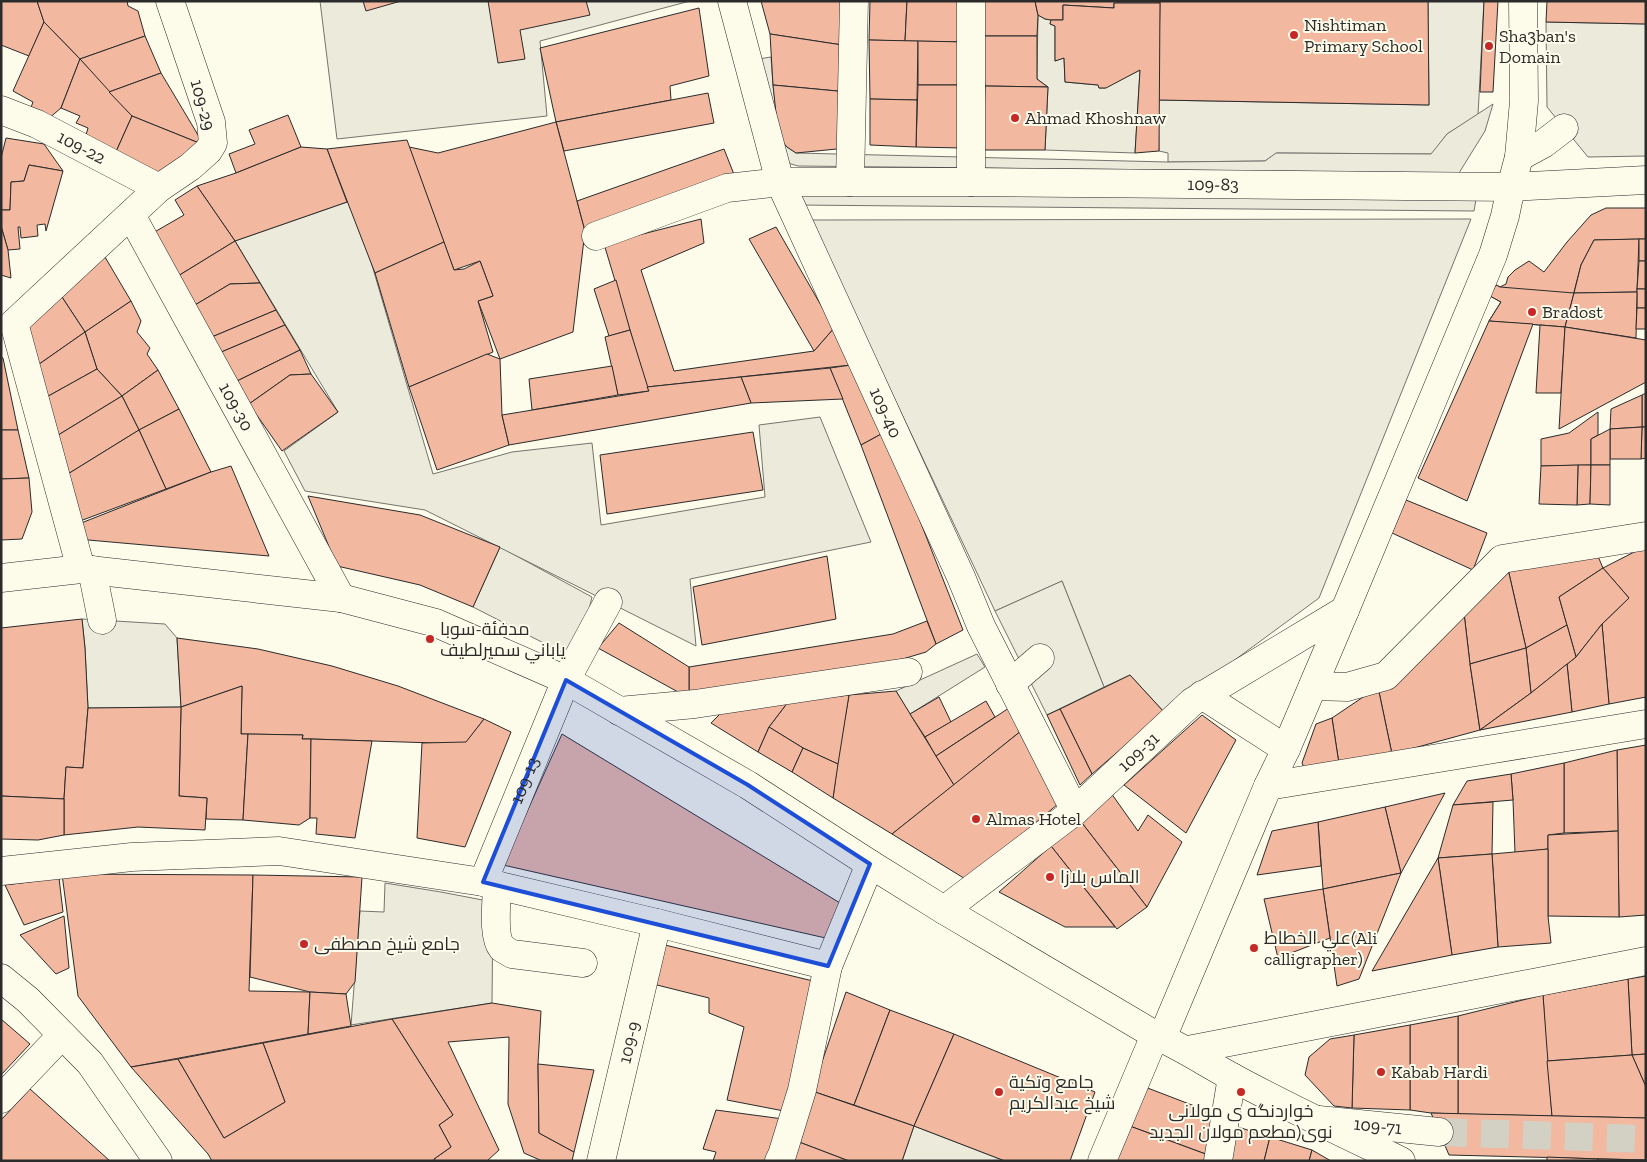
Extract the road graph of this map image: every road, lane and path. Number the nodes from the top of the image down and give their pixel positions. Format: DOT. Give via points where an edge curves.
graph roads {
  1 [pos="170,1"];
  2 [pos="732,1"];
  3 [pos="854,1"];
  4 [pos="971,1"];
  5 [pos="1523,1"];
  6 [pos="1,110"];
  7 [pos="1564,128"];
  8 [pos="1519,157"];
  9 [pos="1646,180"];
  10 [pos="780,182"];
  11 [pos="850,182"];
  12 [pos="971,182"];
  13 [pos="1511,187"];
  14 [pos="159,188"];
  15 [pos="132,214"];
  16 [pos="596,236"];
  17 [pos="8,322"];
  18 [pos="1646,536"];
  19 [pos="86,570"];
  20 [pos="1,578"];
  21 [pos="341,598"];
  22 [pos="608,602"];
  23 [pos="1345,610"];
  24 [pos="102,620"];
  25 [pos="1040,658"];
  26 [pos="908,672"];
  27 [pos="566,680"];
  28 [pos="1010,684"];
  29 [pos="1312,686"];
  30 [pos="1202,696"];
  31 [pos="619,711"];
  32 [pos="1646,724"];
  33 [pos="1286,749"];
  34 [pos="1268,786"];
  35 [pos="1074,811"];
  36 [pos="870,864"];
  37 [pos="1,871"];
  38 [pos="490,883"];
  39 [pos="944,910"];
  40 [pos="656,922"];
  41 [pos="1646,961"];
  42 [pos="583,963"];
  43 [pos="828,966"];
  44 [pos="1,978"];
  45 [pos="62,1035"];
  46 [pos="1159,1036"];
  47 [pos="1188,1050"];
  48 [pos="1232,1077"];
  49 [pos="1,1099"];
  50 [pos="1316,1120"];
  51 [pos="1439,1132"];
  52 [pos="156,1160"];
  53 [pos="602,1161"];
  54 [pos="780,1161"];
  55 [pos="1102,1161"];
  56 [pos="1218,1161"];
  57 [pos="1401,1161"];
  1 -- 14 [label="street, 109-29" via="211,122 213,143 190,167"];
  2 -- 10 [label="street, 109-40"];
  3 -- 11 [label="street"];
  4 -- 12 [label="street"];
  5 -- 8 [label="street" via="1524,101"];
  6 -- 14 [label="street, 109-22" via="37,124"];
  7 -- 8 [label="street"];
  8 -- 13 [label="street"];
  9 -- 13 [label="street, 109-83"];
  10 -- 11 [label="street, 109-83"];
  10 -- 16 [label="street, 109-83" via="727,188"];
  10 -- 28 [label="street, 109-40"];
  11 -- 12 [label="street, 109-83"];
  12 -- 13 [label="street, 109-83"];
  13 -- 23 [label="street" via="1493,255"];
  14 -- 15 [label="street"];
  15 -- 17 [label="street"];
  15 -- 21 [label="street, 109-30"];
  17 -- 19 [label="street"];
  18 -- 29 [label="street" via="1502,559 1386,676 1347,687"];
  19 -- 20 [label="street"];
  19 -- 21 [label="street"];
  19 -- 24 [label="street"];
  21 -- 27 [label="street" via="436,623"];
  22 -- 27 [label="street, 109-13"];
  23 -- 29 [label="street"];
  23 -- 30 [label="street, 109-31"];
  25 -- 28 [label="street"];
  26 -- 31 [label="street" via="695,704"];
  27 -- 31 [label="street"];
  27 -- 38 [label="street, 109-13"];
  28 -- 35 [label="street, 109-40"];
  29 -- 33 [label="street"];
  30 -- 33 [label="street"];
  30 -- 35 [label="street, 109-31"];
  31 -- 36 [label="street" via="748,785"];
  32 -- 34 [label="street"];
  33 -- 34 [label="street"];
  34 -- 46 [label="street"];
  35 -- 39 [label="street, 109-31"];
  36 -- 39 [label="street"];
  36 -- 43 [label="street"];
  37 -- 38 [label="street" via="132,857 279,851"];
  38 -- 40 [label="street"];
  38 -- 42 [label="street" via="498,940 503,949 512,954"];
  39 -- 46 [label="street"];
  40 -- 43 [label="street"];
  40 -- 53 [label="street, 109-9"];
  41 -- 47 [label="street"];
  43 -- 54 [label="street" via="802,1090"];
  44 -- 45 [label="street"];
  45 -- 49 [label="street"];
  45 -- 52 [label="street" via="90,1064"];
  46 -- 47 [label="street"];
  46 -- 55 [label="street"];
  47 -- 48 [label="street"];
  48 -- 50 [label="street"];
  48 -- 56 [label="street"];
  50 -- 51 [label="street, 109-71"];
  50 -- 57 [label="street"];
}
